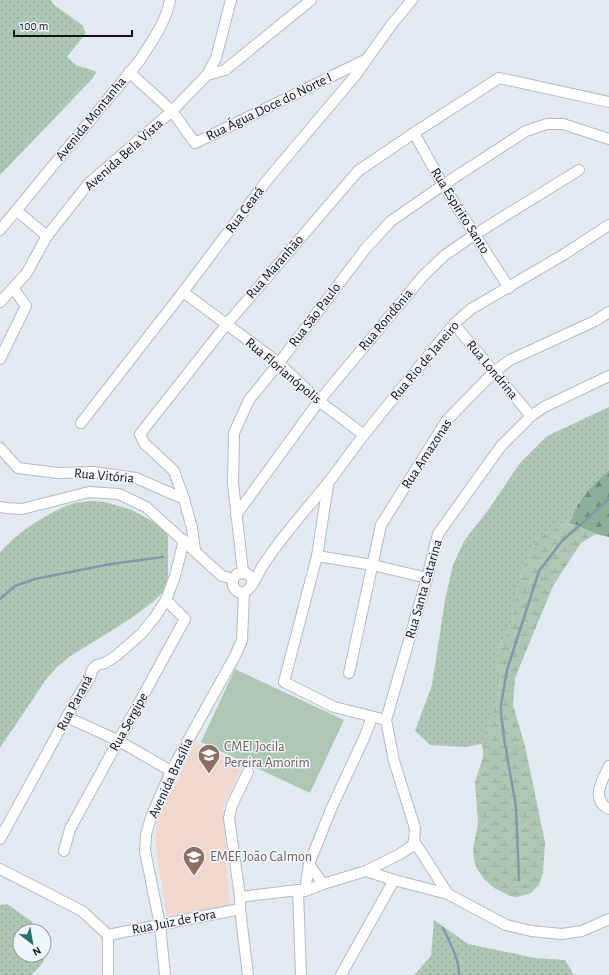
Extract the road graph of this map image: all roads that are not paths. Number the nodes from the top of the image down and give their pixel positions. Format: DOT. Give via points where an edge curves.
graph roads {
  1 [pos="170,0"];
  2 [pos="231,0"];
  3 [pos="311,0"];
  4 [pos="412,0"];
  5 [pos="366,60"];
  6 [pos="129,72"];
  7 [pos="207,75"];
  8 [pos="609,102"];
  9 [pos="172,111"];
  10 [pos="414,133"];
  11 [pos="609,139"];
  12 [pos="579,170"];
  13 [pos="443,185"];
  14 [pos="17,211"];
  15 [pos="609,227"];
  16 [pos="0,230"];
  17 [pos="474,235"];
  18 [pos="47,236"];
  19 [pos="13,288"];
  20 [pos="509,288"];
  21 [pos="183,292"];
  22 [pos="0,302"];
  23 [pos="609,312"];
  24 [pos="454,324"];
  25 [pos="226,325"];
  26 [pos="0,359"];
  27 [pos="279,363"];
  28 [pos="494,372"];
  29 [pos="609,376"];
  30 [pos="319,401"];
  31 [pos="531,416"];
  32 [pos="81,423"];
  33 [pos="364,435"];
  34 [pos="0,448"];
  35 [pos="328,483"];
  36 [pos="184,499"];
  37 [pos="0,507"];
  38 [pos="306,509"];
  39 [pos="236,515"];
  40 [pos="322,519"];
  41 [pos="184,540"];
  42 [pos="273,549"];
  43 [pos="195,550"];
  44 [pos="316,556"];
  45 [pos="373,565"];
  46 [pos="245,572"];
  47 [pos="428,578"];
  48 [pos="233,579"];
  49 [pos="252,585"];
  50 [pos="244,592"];
  51 [pos="166,600"];
  52 [pos="349,673"];
  53 [pos="67,717"];
  54 [pos="372,717"];
  55 [pos="386,720"];
  56 [pos="119,741"];
  57 [pos="609,766"];
  58 [pos="171,771"];
  59 [pos="248,772"];
  60 [pos="609,809"];
  61 [pos="0,839"];
  62 [pos="414,841"];
  63 [pos="64,851"];
  64 [pos="309,864"];
  65 [pos="0,869"];
  66 [pos="366,871"];
  67 [pos="394,880"];
  68 [pos="323,884"];
  69 [pos="301,891"];
  70 [pos="448,894"];
  71 [pos="240,897"];
  72 [pos="240,909"];
  73 [pos="609,919"];
  74 [pos="160,925"];
  75 [pos="108,935"];
  76 [pos="165,960"];
  77 [pos="108,975"];
  78 [pos="166,975"];
  79 [pos="174,975"];
  80 [pos="248,975"];
  81 [pos="301,975"];
  82 [pos="340,975"];
  1 -- 6 [label="street, Avenida Montanha" via="169,8 156,35"];
  2 -- 7 [label="street, Avenida Bela Vista" via="216,58"];
  3 -- 7 [label="street" via="225,70"];
  4 -- 5 [label="street, Rua Ceará"];
  5 -- 9 [label="street, Rua Água Doce do Norte I" via="195,143"];
  5 -- 21 [label="street, Rua Ceará" via="268,179"];
  6 -- 9 [label="street, Rua Água Doce do Norte I"];
  6 -- 14 [label="street, Avenida Montanha"];
  7 -- 9 [label="street, Avenida Bela Vista"];
  8 -- 10 [label="street, Rua Maranhão" via="499,78"];
  9 -- 18 [label="street, Avenida Bela Vista" via="88,184"];
  10 -- 13 [label="street, Rua Espírito Santo"];
  10 -- 25 [label="street, Rua Maranhão" via="358,171"];
  11 -- 13 [label="street, Rua São Paulo" via="564,124 547,124 526,131"];
  12 -- 17 [label="street, Rua Rondônia"];
  13 -- 17 [label="street, Rua Espírito Santo"];
  13 -- 27 [label="street, Rua São Paulo" via="391,221 366,248"];
  14 -- 16 [label="street, Avenida Montanha"];
  14 -- 18 [label="street"];
  15 -- 20 [label="street, Rua Rio de Janeiro"];
  17 -- 20 [label="street, Rua Espírito Santo"];
  17 -- 30 [label="street, Rua Rondônia" via="445,255 423,276"];
  18 -- 19 [label="street, Avenida Bela Vista" via="26,274"];
  19 -- 22 [label="street, Avenida Bela Vista"];
  19 -- 26 [label="street" via="26,306"];
  20 -- 24 [label="street, Rua Rio de Janeiro" via="471,309"];
  21 -- 25 [label="street, Rua Florianópolis"];
  21 -- 32 [label="street, Rua Ceará"];
  23 -- 28 [label="street, Rua Amazonas" via="510,360"];
  24 -- 28 [label="street, Rua Londrina"];
  24 -- 33 [label="street, Rua Rio de Janeiro"];
  25 -- 27 [label="street, Rua Florianópolis"];
  25 -- 36 [label="street, Rua Maranhão" via="140,434 144,443 174,471"];
  27 -- 30 [label="street, Rua Florianópolis"];
  27 -- 39 [label="street, Rua São Paulo" via="249,400 234,433 233,483"];
  28 -- 31 [label="street, Rua Londrina"];
  28 -- 45 [label="street, Rua Amazonas" via="447,420 381,525"];
  29 -- 31 [label="street, Rua Santa Catarina" via="544,407"];
  30 -- 33 [label="street, Rua Florianópolis"];
  30 -- 39 [label="street, Rua Rondônia"];
  31 -- 47 [label="street, Rua Santa Catarina" via="502,446 438,534"];
  33 -- 35 [label="street, Rua Rio de Janeiro"];
  34 -- 36 [label="street, Rua Vitória" via="18,468 58,473 93,472 136,478"];
  35 -- 38 [label="street, Rua Rio de Janeiro"];
  35 -- 40 [label="street, Rua Rio de Janeiro"];
  36 -- 43 [label="street"];
  37 -- 41 [label="street" via="22,509 89,492 119,494 146,507"];
  38 -- 40 [label="street"];
  38 -- 42 [label="street, Rua Rio de Janeiro"];
  39 -- 46 [label="street, Rua São Paulo"];
  40 -- 44 [label="street, Rua Rio de Janeiro"];
  41 -- 43 [label="street"];
  41 -- 51 [label="street, Rua Paraná"];
  42 -- 46 [label="street, Rua Rio de Janeiro"];
  42 -- 49 [label="street, Rua Rio de Janeiro"];
  43 -- 48 [label="street" via="222,576"];
  44 -- 45 [label="street"];
  44 -- 54 [label="street, Rua Rio de Janeiro" via="284,682 334,707"];
  45 -- 47 [label="street"];
  45 -- 52 [label="street, Rua Amazonas"];
  46 -- 48 [label="street" via="237,574"];
  46 -- 49 [label="street" via="252,578"];
  47 -- 55 [label="street, Rua Santa Catarina"];
  48 -- 50 [label="street" via="235,589"];
  49 -- 50 [label="street"];
  50 -- 58 [label="street, Avenida Brasília" via="242,640"];
  51 -- 53 [label="street, Rua Paraná" via="141,634 116,656 92,670"];
  51 -- 56 [label="street, Rua Sergipe" via="185,619"];
  53 -- 56 [label="street"];
  53 -- 61 [label="street, Rua Paraná"];
  54 -- 55 [label="street"];
  54 -- 64 [label="street"];
  55 -- 62 [label="street" via="394,761 415,828"];
  56 -- 58 [label="street"];
  56 -- 63 [label="street, Rua Sergipe" via="70,829"];
  57 -- 60 [label="street" via="598,796 600,802"];
  58 -- 74 [label="street, Avenida Brasília" via="146,835 145,851"];
  59 -- 71 [label="street" via="232,805 229,818"];
  62 -- 66 [label="street" via="405,851"];
  62 -- 70 [label="street"];
  64 -- 68 [label="street"];
  64 -- 69 [label="street"];
  65 -- 75 [label="street" via="82,911"];
  66 -- 67 [label="street"];
  66 -- 68 [label="street"];
  67 -- 70 [label="street"];
  67 -- 82 [label="street"];
  68 -- 69 [label="street"];
  69 -- 71 [label="street"];
  69 -- 81 [label="street"];
  70 -- 73 [label="street" via="506,925 531,931 569,933 582,931"];
  71 -- 72 [label="street"];
  72 -- 74 [label="street, Rua Juiz de Fora"];
  72 -- 80 [label="street"];
  74 -- 75 [label="street, Rua Juiz de Fora"];
  74 -- 76 [label="street, Avenida Brasília"];
  75 -- 77 [label="street"];
  76 -- 78 [label="street, Avenida Brasília"];
  76 -- 79 [label="street"];
}
